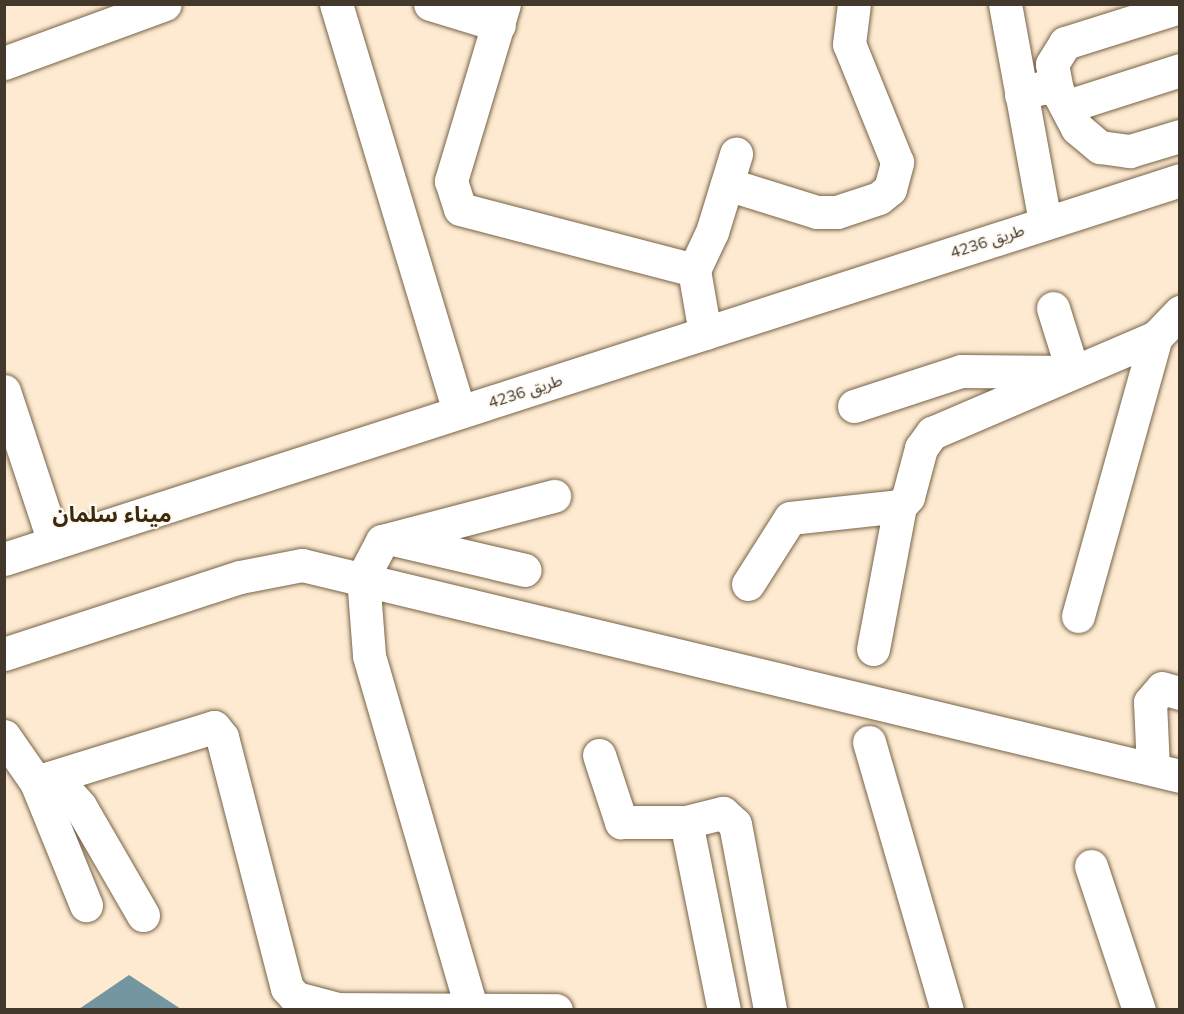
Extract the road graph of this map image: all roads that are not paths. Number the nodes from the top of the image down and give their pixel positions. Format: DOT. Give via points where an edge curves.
graph roads {
  1 [pos="165,4"];
  2 [pos="336,4"];
  3 [pos="430,4"];
  4 [pos="854,4"];
  5 [pos="1179,7"];
  6 [pos="1010,9"];
  7 [pos="502,15"];
  8 [pos="4,63"];
  9 [pos="1179,70"];
  10 [pos="1021,95"];
  11 [pos="1063,98"];
  12 [pos="1179,136"];
  13 [pos="1179,180"];
  14 [pos="1045,223"];
  15 [pos="694,270"];
  16 [pos="1053,308"];
  17 [pos="1179,312"];
  18 [pos="705,333"];
  19 [pos="1155,338"];
  20 [pos="1073,372"];
  21 [pos="4,391"];
  22 [pos="854,406"];
  23 [pos="459,412"];
  24 [pos="554,496"];
  25 [pos="900,506"];
  26 [pos="392,539"];
  27 [pos="54,542"];
  28 [pos="4,558"];
  29 [pos="525,570"];
  30 [pos="363,577"];
  31 [pos="748,584"];
  32 [pos="1078,616"];
  33 [pos="873,649"];
  34 [pos="4,654"];
  35 [pos="1179,693"];
  36 [pos="4,736"];
  37 [pos="869,742"];
  38 [pos="599,755"];
  39 [pos="1166,772"];
  40 [pos="45,780"];
  41 [pos="686,822"];
  42 [pos="1091,866"];
  43 [pos="86,905"];
  44 [pos="143,915"];
  45 [pos="471,1007"];
  46 [pos="556,1010"];
  47 [pos="724,1010"];
  48 [pos="770,1010"];
  49 [pos="947,1010"];
  50 [pos="1139,1010"];
  1 -- 8 [label="street"];
  2 -- 23 [label="street"];
  3 -- 7 [label="street"];
  4 -- 15 [label="street" via="849,44 897,162 890,189 858,205 817,212 731,169"];
  5 -- 11 [label="street" via="1065,43 1052,64"];
  6 -- 10 [label="street, طريق 4236"];
  7 -- 15 [label="street" via="451,182 452,196 460,209"];
  9 -- 11 [label="street"];
  10 -- 11 [label="street" via="1042,87"];
  10 -- 14 [label="street, طريق 4236"];
  11 -- 12 [label="street" via="1077,128 1100,147 1130,151"];
  13 -- 14 [label="street, طريق 4236"];
  14 -- 18 [label="street, طريق 4236"];
  15 -- 18 [label="street"];
  16 -- 20 [label="street"];
  17 -- 19 [label="street"];
  18 -- 23 [label="street, طريق 4236"];
  19 -- 20 [label="street"];
  19 -- 32 [label="street"];
  20 -- 22 [label="street" via="961,371"];
  20 -- 25 [label="street" via="932,433 921,448 908,497"];
  21 -- 27 [label="street"];
  23 -- 27 [label="street, طريق 4236"];
  24 -- 26 [label="street"];
  25 -- 31 [label="street" via="790,518"];
  25 -- 33 [label="street"];
  26 -- 29 [label="street"];
  26 -- 30 [label="street" via="375,548"];
  27 -- 28 [label="street, طريق 4236"];
  30 -- 34 [label="street" via="302,565 272,569"];
  30 -- 39 [label="street"];
  30 -- 45 [label="street" via="369,655"];
  35 -- 39 [label="street" via="1162,688 1150,702"];
  36 -- 40 [label="street"];
  37 -- 49 [label="street"];
  38 -- 41 [label="street" via="621,822"];
  40 -- 43 [label="street"];
  40 -- 44 [label="street" via="80,806"];
  40 -- 45 [label="street" via="214,727 222,737 287,988 296,998 338,1009"];
  41 -- 47 [label="street"];
  41 -- 48 [label="street" via="723,813 735,825"];
  42 -- 50 [label="street"];
  45 -- 46 [label="street"];
}
